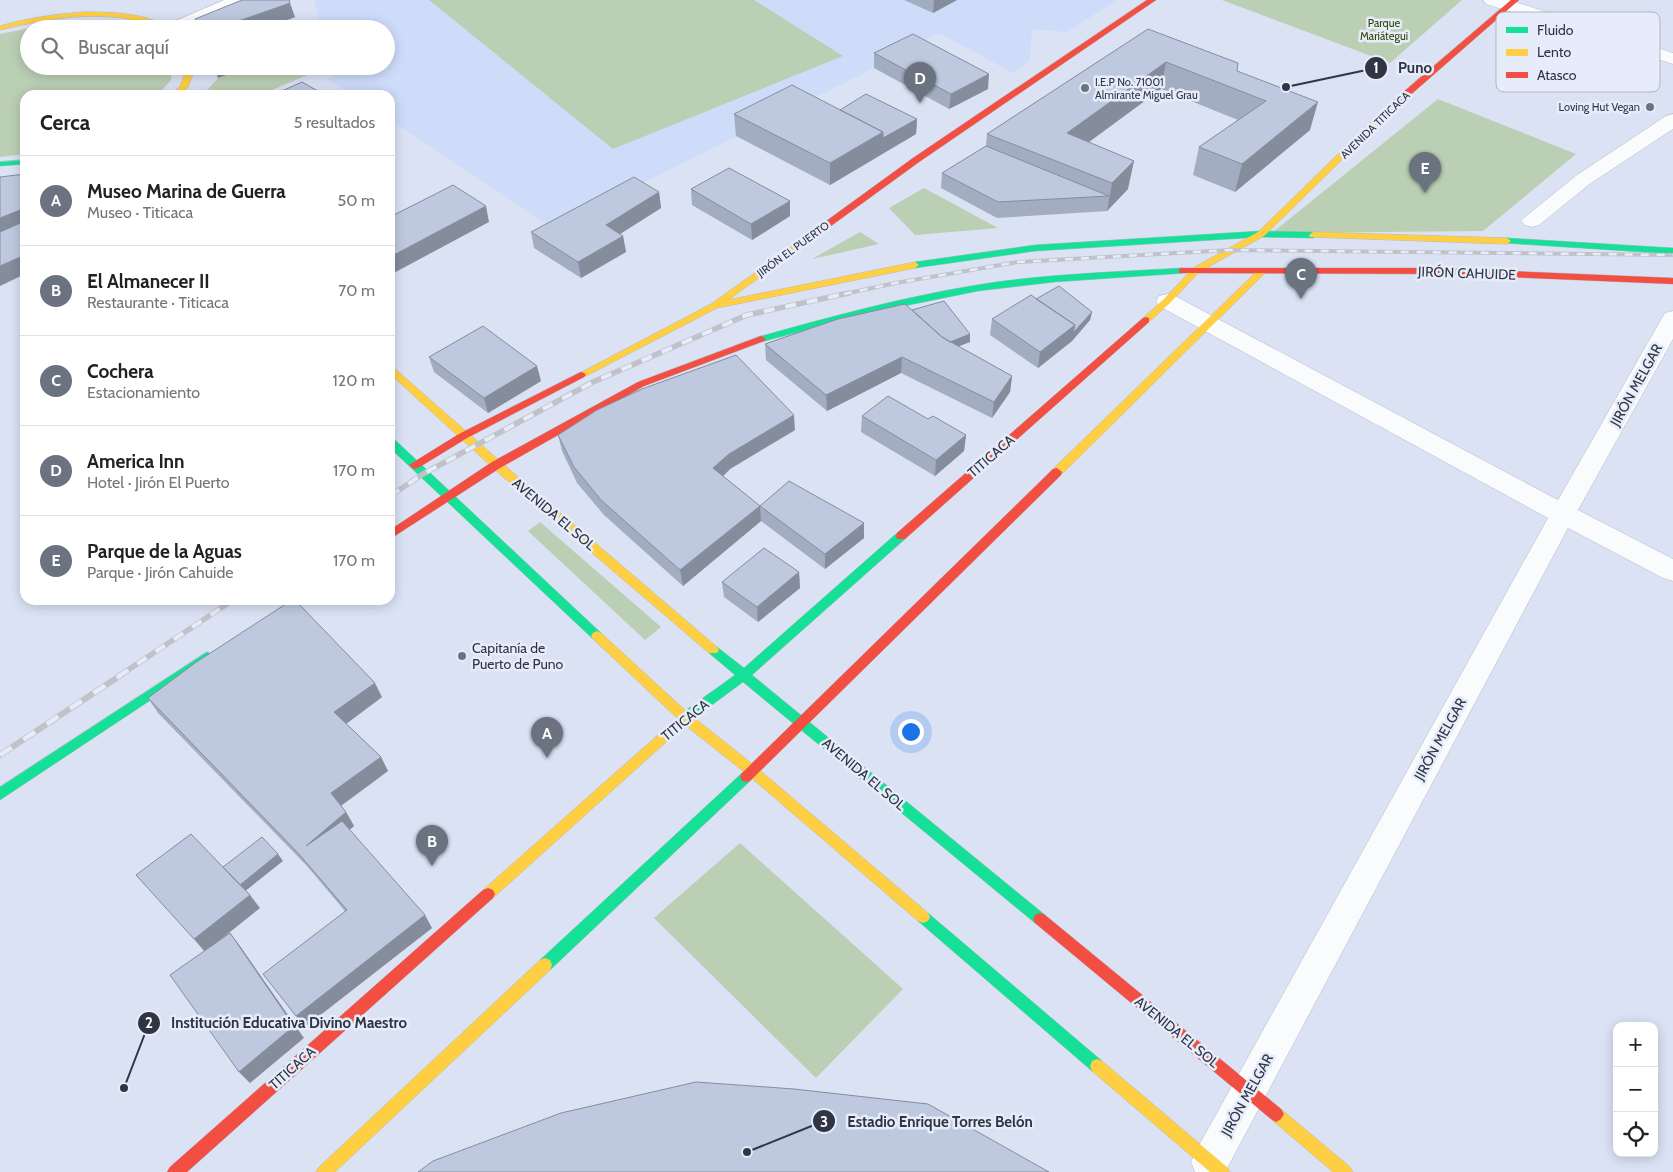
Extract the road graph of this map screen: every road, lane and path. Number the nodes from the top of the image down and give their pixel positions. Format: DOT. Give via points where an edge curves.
graph roads {
  1 [pos="238,0"];
  2 [pos="1152,0"];
  3 [pos="1505,2"];
  4 [pos="1534,12"];
  5 [pos="35,20"];
  6 [pos="145,20"];
  7 [pos="191,20"];
  8 [pos="20,23"];
  9 [pos="1,26"];
  10 [pos="1660,55"];
  11 [pos="1673,59"];
  12 [pos="189,75"];
  13 [pos="181,90"];
  14 [pos="1673,120"];
  15 [pos="20,162"];
  16 [pos="0,164"];
  17 [pos="1532,221"];
  18 [pos="1261,234"];
  19 [pos="1673,251"];
  20 [pos="1196,270"];
  21 [pos="1261,272"];
  22 [pos="1673,281"];
  23 [pos="1167,301"];
  24 [pos="714,306"];
  25 [pos="1673,318"];
  26 [pos="1209,322"];
  27 [pos="395,374"];
  28 [pos="464,436"];
  29 [pos="395,447"];
  30 [pos="414,465"];
  31 [pos="496,465"];
  32 [pos="448,496"];
  33 [pos="1563,514"];
  34 [pos="395,532"];
  35 [pos="1673,570"];
  36 [pos="219,648"];
  37 [pos="744,674"];
  38 [pos="685,718"];
  39 [pos="802,722"];
  40 [pos="752,771"];
  41 [pos="0,794"];
  42 [pos="1249,1091"];
  43 [pos="1216,1167"];
  44 [pos="175,1172"];
  45 [pos="324,1172"];
  46 [pos="1345,1172"];
  1 -- 7 [label="street"];
  2 -- 24 [label="street, JIRÓN EL PUERTO" via="916,160"];
  3 -- 4 [label="street"];
  3 -- 18 [label="street, AVENIDA TITICACA"];
  5 -- 6 [label="street" via="98,14"];
  8 -- 9 [label="street"];
  10 -- 11 [label="street"];
  12 -- 13 [label="street"];
  14 -- 17 [label="street" via="1584,179"];
  15 -- 16 [label="street"];
  18 -- 19 [label="street" via="1515,241"];
  18 -- 20 [label="street"];
  18 -- 21 [label="street"];
  18 -- 24 [label="street" via="1035,248 892,268"];
  20 -- 21 [label="street, JIRÓN CAHUIDE"];
  20 -- 23 [label="street, TITICACA"];
  20 -- 31 [label="street, JIRÓN CAHUIDE" via="979,288 863,311 758,340 641,384"];
  21 -- 22 [label="street, JIRÓN CAHUIDE" via="1437,271"];
  21 -- 26 [label="street"];
  23 -- 26 [label="street"];
  23 -- 37 [label="street, TITICACA"];
  24 -- 28 [label="street, JIRÓN EL PUERTO"];
  25 -- 33 [label="street, JIRÓN MELGAR"];
  26 -- 33 [label="street"];
  26 -- 39 [label="street"];
  27 -- 28 [label="street, AVENIDA EL SOL"];
  28 -- 30 [label="street, JIRÓN EL PUERTO"];
  28 -- 31 [label="street, AVENIDA EL SOL"];
  29 -- 30 [label="street"];
  30 -- 32 [label="street"];
  31 -- 32 [label="street, JIRÓN CAHUIDE"];
  31 -- 37 [label="street, AVENIDA EL SOL"];
  32 -- 34 [label="street, JIRÓN CAHUIDE"];
  32 -- 38 [label="street"];
  33 -- 35 [label="street"];
  33 -- 42 [label="street, JIRÓN MELGAR"];
  36 -- 41 [label="street"];
  37 -- 38 [label="street, TITICACA"];
  37 -- 39 [label="street, AVENIDA EL SOL"];
  38 -- 40 [label="street"];
  38 -- 44 [label="street, TITICACA"];
  39 -- 40 [label="street"];
  39 -- 42 [label="street, AVENIDA EL SOL"];
  40 -- 43 [label="street"];
  40 -- 45 [label="street"];
  42 -- 43 [label="street, JIRÓN MELGAR"];
  42 -- 46 [label="street, AVENIDA EL SOL"];
}
